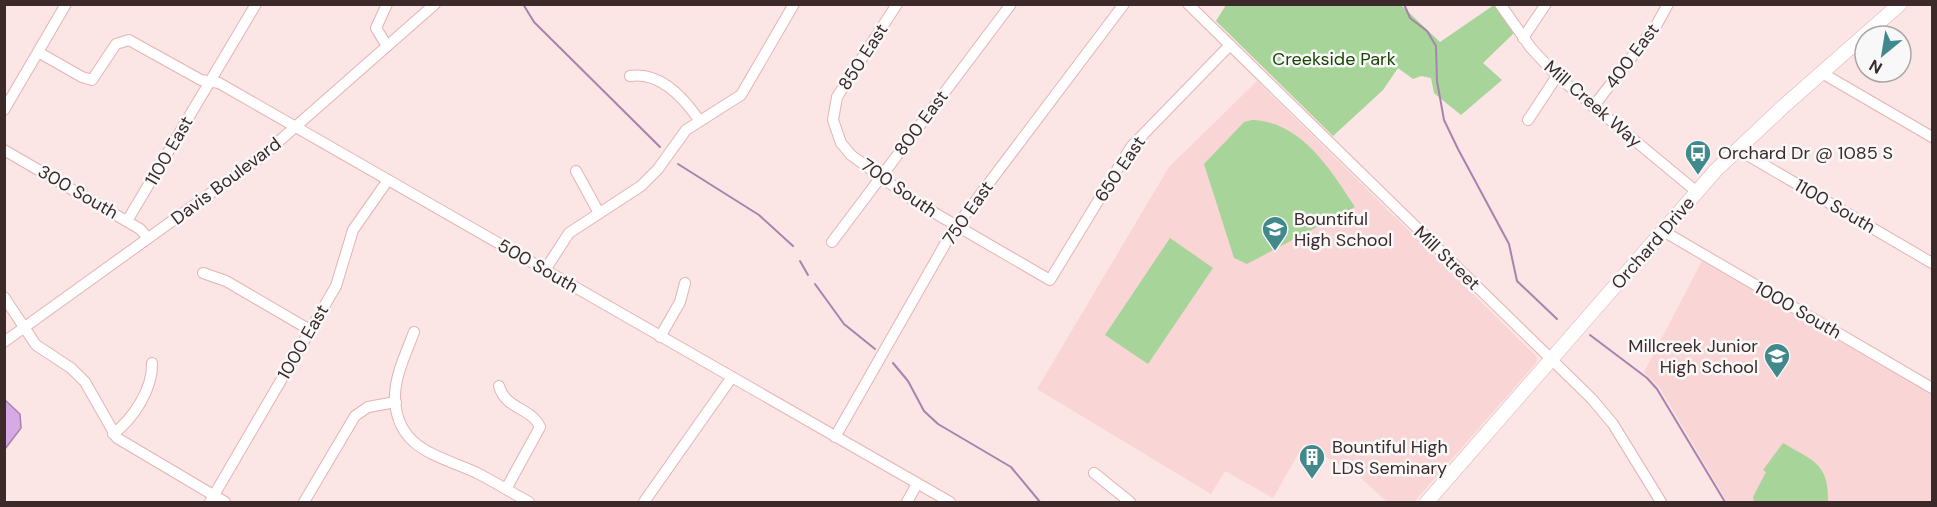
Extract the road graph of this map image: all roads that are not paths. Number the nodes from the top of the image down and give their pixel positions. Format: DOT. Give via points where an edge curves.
graph roads {
  1 [pos="66,4"];
  2 [pos="256,4"];
  3 [pos="387,4"];
  4 [pos="435,4"];
  5 [pos="794,4"];
  6 [pos="897,4"];
  7 [pos="1011,4"];
  8 [pos="1124,4"];
  9 [pos="1188,4"];
  10 [pos="1500,4"];
  11 [pos="1546,4"];
  12 [pos="1668,4"];
  13 [pos="1900,4"];
  14 [pos="1523,38"];
  15 [pos="1230,45"];
  16 [pos="387,46"];
  17 [pos="38,52"];
  18 [pos="1822,73"];
  19 [pos="630,76"];
  20 [pos="1557,76"];
  21 [pos="210,81"];
  22 [pos="1593,107"];
  23 [pos="4,110"];
  24 [pos="833,112"];
  25 [pos="699,120"];
  26 [pos="1528,120"];
  27 [pos="295,127"];
  28 [pos="1932,137"];
  29 [pos="1737,149"];
  30 [pos="5,152"];
  31 [pos="576,171"];
  32 [pos="881,177"];
  33 [pos="388,180"];
  34 [pos="1697,192"];
  35 [pos="599,213"];
  36 [pos="128,221"];
  37 [pos="957,226"];
  38 [pos="1663,231"];
  39 [pos="148,238"];
  40 [pos="832,242"];
  41 [pos="1932,263"];
  42 [pos="545,270"];
  43 [pos="202,273"];
  44 [pos="1050,280"];
  45 [pos="685,283"];
  46 [pos="4,297"];
  47 [pos="25,327"];
  48 [pos="310,330"];
  49 [pos="414,332"];
  50 [pos="660,337"];
  51 [pos="4,342"];
  52 [pos="1551,360"];
  53 [pos="152,363"];
  54 [pos="732,378"];
  55 [pos="499,386"];
  56 [pos="1932,388"];
  57 [pos="396,402"];
  58 [pos="113,434"];
  59 [pos="835,437"];
  60 [pos="1094,473"];
  61 [pos="917,484"];
  62 [pos="506,489"];
  63 [pos="212,500"];
  64 [pos="225,502"];
  65 [pos="304,502"];
  66 [pos="529,502"];
  67 [pos="644,502"];
  68 [pos="907,502"];
  69 [pos="950,502"];
  70 [pos="1130,502"];
  71 [pos="1427,502"];
  72 [pos="1661,502"];
  1 -- 17 [label="street"];
  2 -- 21 [label="street, 1100 East"];
  3 -- 16 [label="street" via="376,28"];
  4 -- 16 [label="street, Davis Boulevard"];
  5 -- 25 [label="street" via="741,95"];
  6 -- 24 [label="street, 850 East" via="840,92"];
  7 -- 32 [label="street, 800 East"];
  8 -- 37 [label="street, 750 East"];
  9 -- 15 [label="street, Mill Street"];
  10 -- 14 [label="street, Mill Creek Way"];
  11 -- 14 [label="street"];
  12 -- 22 [label="street, 400 East"];
  13 -- 18 [label="main road, Orchard Drive"];
  14 -- 20 [label="street, Mill Creek Way"];
  15 -- 44 [label="street, 650 East" via="1131,147"];
  15 -- 52 [label="street, Mill Street"];
  16 -- 27 [label="street, Davis Boulevard"];
  17 -- 21 [label="street, 500 South" via="92,80 114,47 122,41 135,42 201,80"];
  17 -- 23 [label="street"];
  18 -- 28 [label="street"];
  18 -- 29 [label="main road, Orchard Drive"];
  19 -- 25 [label="street" via="645,76 674,91"];
  20 -- 22 [label="street, Mill Creek Way"];
  20 -- 26 [label="street"];
  21 -- 27 [label="street, 500 South"];
  21 -- 36 [label="street, 1100 East"];
  22 -- 34 [label="street, Mill Creek Way"];
  24 -- 32 [label="street, 700 South" via="834,129 841,143"];
  25 -- 35 [label="street" via="681,136 648,180"];
  27 -- 33 [label="street, 500 South"];
  27 -- 39 [label="street, Davis Boulevard" via="261,157"];
  29 -- 34 [label="main road, Orchard Drive"];
  29 -- 41 [label="street, 1100 South"];
  30 -- 36 [label="street, 300 South"];
  31 -- 35 [label="street"];
  32 -- 37 [label="street, 700 South"];
  32 -- 40 [label="street, 800 East"];
  33 -- 42 [label="street, 500 South"];
  33 -- 48 [label="street, 1000 East" via="353,230 338,280"];
  34 -- 38 [label="main road, Orchard Drive"];
  35 -- 42 [label="street" via="569,233"];
  36 -- 39 [label="street, 300 South"];
  37 -- 44 [label="street, 700 South"];
  37 -- 59 [label="street, 750 East"];
  38 -- 52 [label="main road, Orchard Drive"];
  38 -- 56 [label="street, 1000 South"];
  39 -- 47 [label="street, Davis Boulevard"];
  42 -- 50 [label="street, 500 South"];
  43 -- 48 [label="street" via="226,281"];
  45 -- 50 [label="street" via="680,302"];
  46 -- 47 [label="street"];
  47 -- 51 [label="street, Davis Boulevard"];
  47 -- 58 [label="street" via="40,349 71,368 85,382"];
  48 -- 63 [label="street, 1000 East"];
  49 -- 57 [label="street" via="397,380"];
  50 -- 54 [label="street, 500 South"];
  52 -- 71 [label="main road, Orchard Drive"];
  52 -- 72 [label="street, Mill Street" via="1607,416"];
  53 -- 58 [label="street" via="148,386 129,420"];
  54 -- 59 [label="street, 500 South"];
  54 -- 67 [label="street"];
  55 -- 62 [label="street" via="506,400 540,427"];
  57 -- 62 [label="street" via="404,430 417,446"];
  57 -- 65 [label="street" via="368,406 351,419"];
  58 -- 63 [label="street"];
  59 -- 61 [label="street, 500 South"];
  60 -- 70 [label="street"];
  61 -- 68 [label="street"];
  61 -- 69 [label="street, 500 South"];
  62 -- 66 [label="street"];
  63 -- 64 [label="street"];
}
